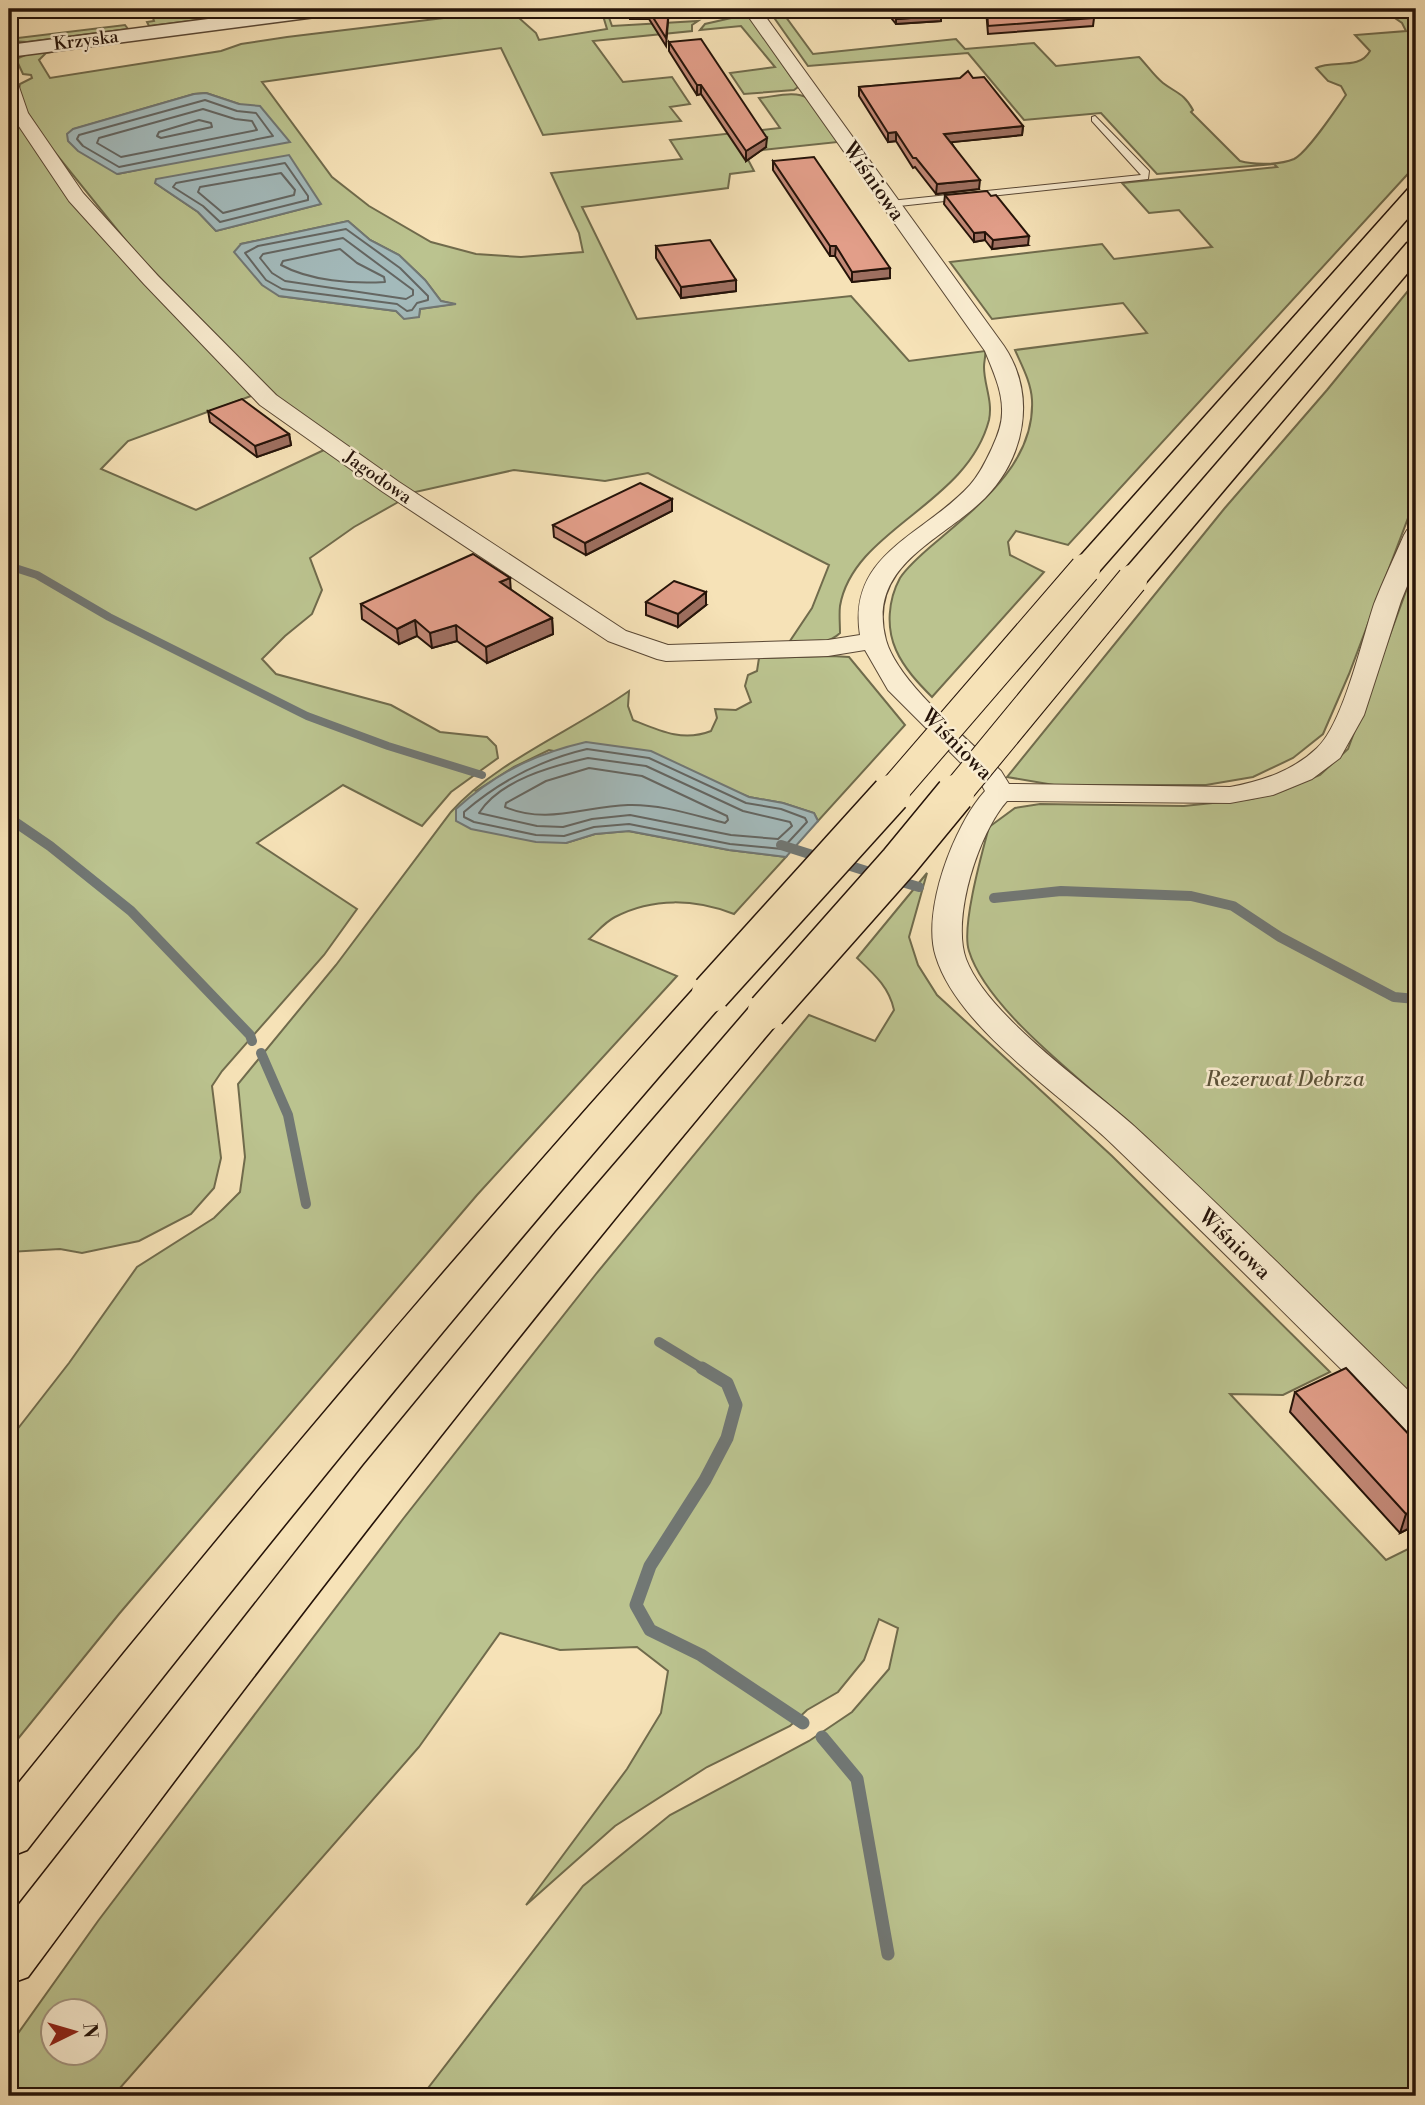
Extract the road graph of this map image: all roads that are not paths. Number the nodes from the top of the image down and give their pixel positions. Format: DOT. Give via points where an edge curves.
graph roads {
  1 [pos="331,9"];
  2 [pos="752,9"];
  3 [pos="9,51"];
  4 [pos="9,84"];
  5 [pos="1095,119"];
  6 [pos="1416,194"];
  7 [pos="890,204"];
  8 [pos="1416,248"];
  9 [pos="1416,535"];
  10 [pos="873,641"];
  11 [pos="1000,792"];
  12 [pos="1416,1420"];
  13 [pos="9,1834"];
  14 [pos="9,1959"];
  1 -- 3 [label="street, Krzyska"];
  2 -- 7 [label="street, Wiśniowa"];
  4 -- 10 [label="street, Jagodowa" via="19,113 76,197 268,400 617,636 666,653 828,648"];
  5 -- 7 [label="lane" via="1145,177"];
  6 -- 13 [label="highway, bridge" via="847,845 621,1094 216,1573"];
  7 -- 10 [label="street, Wiśniowa" via="996,351 1010,389 1013,422 978,491 901,551 881,577 868,608"];
  8 -- 14 [label="highway, bridge" via="883,881 564,1249 269,1617"];
  9 -- 11 [label="street" via="1388,601 1350,715 1330,752 1302,773 1263,789 1230,794"];
  10 -- 11 [label="street, Wiśniowa" via="892,678 991,777"];
  11 -- 12 [label="street, Wiśniowa" via="973,830 948,904 945,935 962,984 991,1019 1122,1135"];
}
